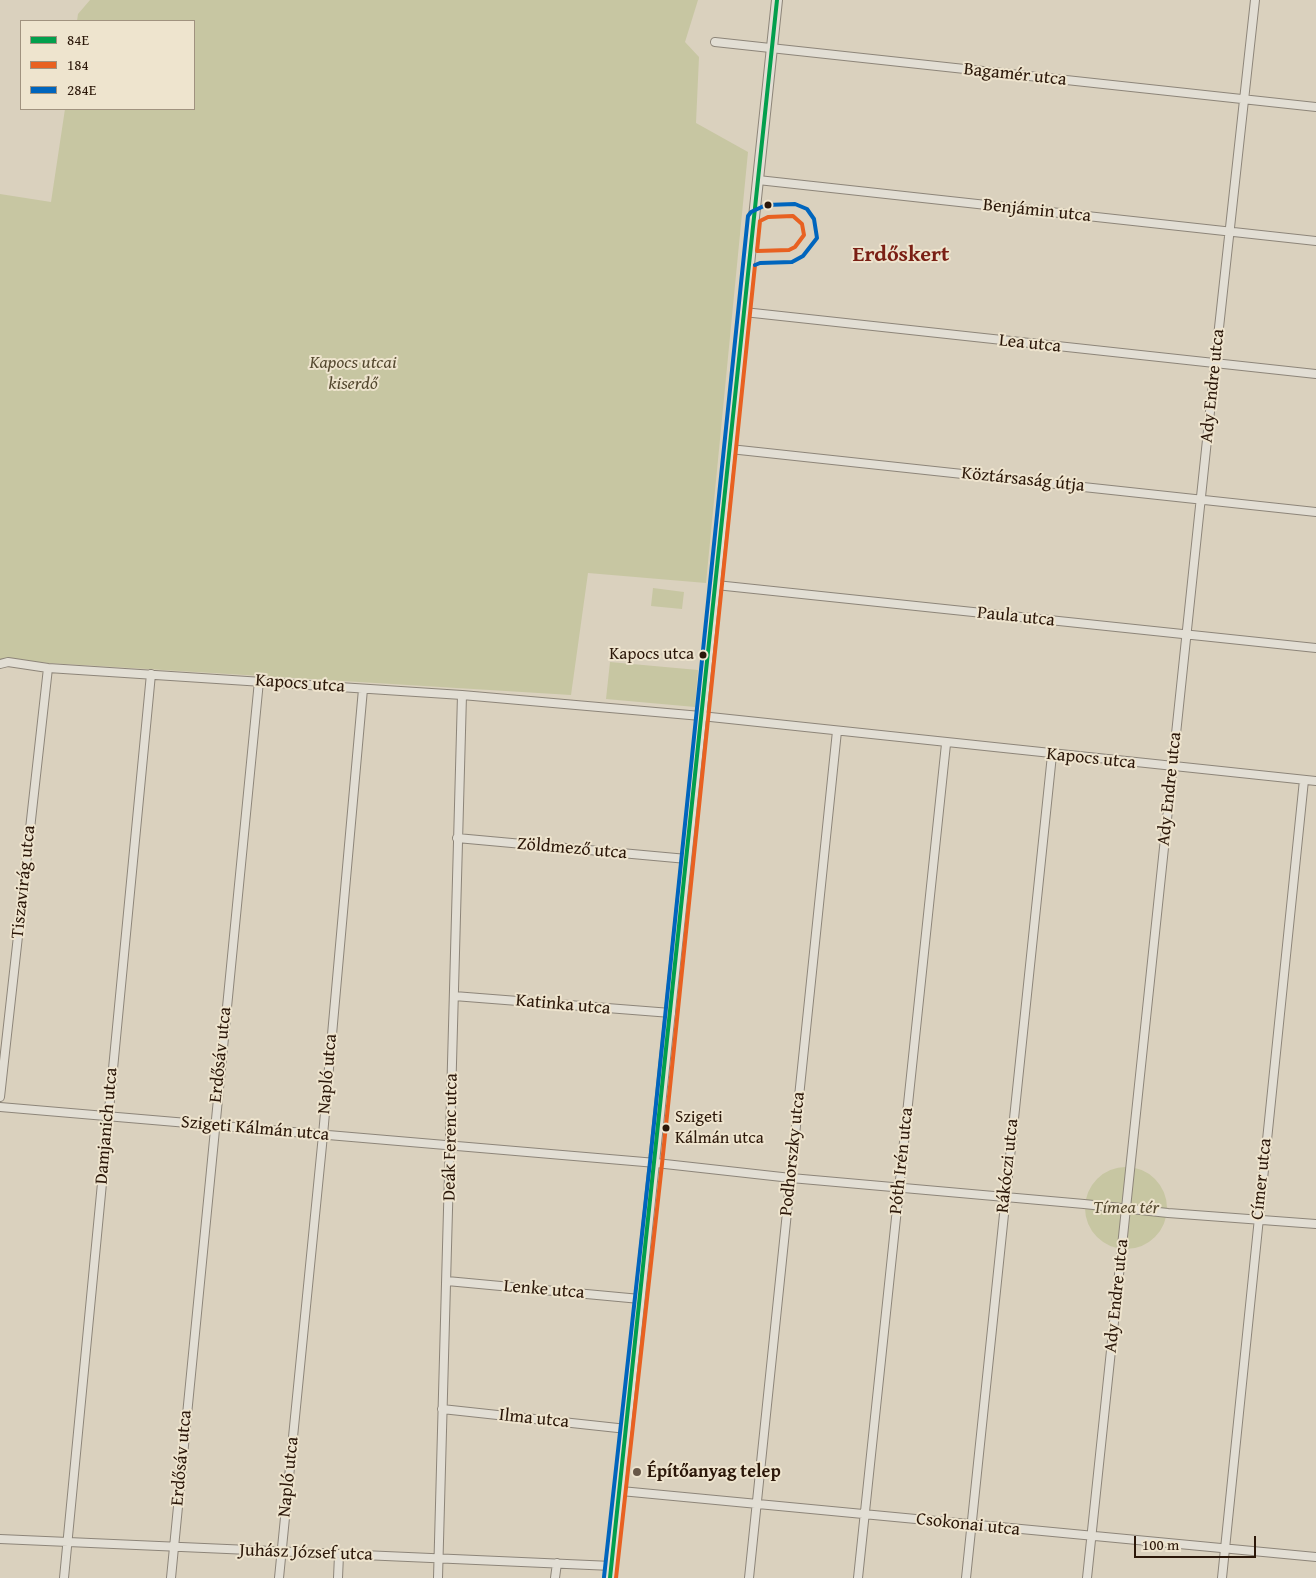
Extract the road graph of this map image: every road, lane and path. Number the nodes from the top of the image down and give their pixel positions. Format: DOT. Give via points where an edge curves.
graph roads {
  1 [pos="777,0"];
  2 [pos="1256,0"];
  3 [pos="715,42"];
  4 [pos="772,49"];
  5 [pos="1244,100"];
  6 [pos="1316,107"];
  7 [pos="758,180"];
  8 [pos="1229,233"];
  9 [pos="1316,241"];
  10 [pos="744,312"];
  11 [pos="1215,364"];
  12 [pos="1316,374"];
  13 [pos="730,449"];
  14 [pos="1201,500"];
  15 [pos="1316,512"];
  16 [pos="716,585"];
  17 [pos="1186,636"];
  18 [pos="1316,648"];
  19 [pos="0,664"];
  20 [pos="48,668"];
  21 [pos="151,674"];
  22 [pos="259,681"];
  23 [pos="363,689"];
  24 [pos="462,696"];
  25 [pos="701,716"];
  26 [pos="838,731"];
  27 [pos="946,744"];
  28 [pos="1052,755"];
  29 [pos="1173,767"];
  30 [pos="1304,780"];
  31 [pos="1316,781"];
  32 [pos="457,838"];
  33 [pos="687,860"];
  34 [pos="454,996"];
  35 [pos="671,1013"];
  36 [pos="0,1097"];
  37 [pos="0,1107"];
  38 [pos="107,1115"];
  39 [pos="214,1126"];
  40 [pos="323,1135"];
  41 [pos="450,1146"];
  42 [pos="656,1162"];
  43 [pos="791,1178"];
  44 [pos="899,1187"];
  45 [pos="1005,1197"];
  46 [pos="1126,1209"];
  47 [pos="1258,1218"];
  48 [pos="1316,1224"];
  49 [pos="447,1281"];
  50 [pos="640,1299"];
  51 [pos="442,1409"];
  52 [pos="627,1429"];
  53 [pos="621,1491"];
  54 [pos="756,1504"];
  55 [pos="865,1514"];
  56 [pos="972,1526"];
  57 [pos="1092,1537"];
  58 [pos="0,1539"];
  59 [pos="68,1542"];
  60 [pos="174,1548"];
  61 [pos="1226,1549"];
  62 [pos="282,1553"];
  63 [pos="339,1555"];
  64 [pos="1316,1557"];
  65 [pos="438,1558"];
  66 [pos="557,1563"];
  67 [pos="612,1566"];
  68 [pos="64,1578"];
  69 [pos="171,1578"];
  70 [pos="279,1578"];
  71 [pos="338,1578"];
  72 [pos="438,1578"];
  73 [pos="555,1578"];
  74 [pos="610,1578"];
  75 [pos="749,1578"];
  76 [pos="858,1578"];
  77 [pos="966,1578"];
  78 [pos="1087,1578"];
  79 [pos="1222,1578"];
  1 -- 4 [label="street"];
  2 -- 5 [label="street, Ady Endre utca"];
  3 -- 4 [label="street, Bagamér utca"];
  4 -- 5 [label="street, Bagamér utca"];
  4 -- 7 [label="street"];
  5 -- 6 [label="street, Bagamér utca"];
  5 -- 8 [label="street, Ady Endre utca"];
  7 -- 8 [label="street, Benjámin utca"];
  7 -- 10 [label="street"];
  8 -- 9 [label="street, Benjámin utca"];
  8 -- 11 [label="street, Ady Endre utca"];
  10 -- 11 [label="street, Lea utca"];
  10 -- 13 [label="street"];
  11 -- 12 [label="street, Lea utca"];
  11 -- 14 [label="street, Ady Endre utca"];
  13 -- 14 [label="street, Köztársaság útja"];
  13 -- 16 [label="street"];
  14 -- 15 [label="street, Köztársaság útja"];
  14 -- 17 [label="street, Ady Endre utca"];
  16 -- 17 [label="street, Paula utca"];
  16 -- 25 [label="street"];
  17 -- 18 [label="street, Paula utca"];
  17 -- 29 [label="street, Ady Endre utca"];
  19 -- 20 [label="street, Kapocs utca" via="8,662"];
  20 -- 21 [label="street, Kapocs utca"];
  20 -- 36 [label="street, Tiszavirág utca"];
  21 -- 22 [label="street, Kapocs utca"];
  21 -- 38 [label="street, Damjanich utca"];
  22 -- 23 [label="street, Kapocs utca"];
  22 -- 39 [label="street, Erdősáv utca"];
  23 -- 24 [label="street, Kapocs utca"];
  23 -- 40 [label="street, Napló utca"];
  24 -- 25 [label="street, Kapocs utca"];
  24 -- 32 [label="street, Deák Ferenc utca"];
  25 -- 26 [label="street, Kapocs utca"];
  25 -- 33 [label="street"];
  26 -- 27 [label="street, Kapocs utca"];
  26 -- 43 [label="street, Podhorszky utca"];
  27 -- 28 [label="street, Kapocs utca"];
  27 -- 44 [label="street, Póth Irén utca"];
  28 -- 29 [label="street, Kapocs utca"];
  28 -- 45 [label="street, Rákóczi utca"];
  29 -- 30 [label="street, Kapocs utca"];
  29 -- 46 [label="street, Ady Endre utca"];
  30 -- 31 [label="street, Kapocs utca"];
  30 -- 47 [label="street, Címer utca"];
  32 -- 33 [label="street, Zöldmező utca"];
  32 -- 34 [label="street, Deák Ferenc utca"];
  33 -- 35 [label="street"];
  34 -- 35 [label="street, Katinka utca"];
  34 -- 41 [label="street, Deák Ferenc utca"];
  35 -- 42 [label="street"];
  37 -- 38 [label="street, Szigeti Kálmán utca"];
  38 -- 39 [label="street, Szigeti Kálmán utca"];
  38 -- 59 [label="street, Damjanich utca"];
  39 -- 40 [label="street, Szigeti Kálmán utca"];
  39 -- 60 [label="street, Erdősáv utca"];
  40 -- 41 [label="street, Szigeti Kálmán utca"];
  40 -- 62 [label="street, Napló utca"];
  41 -- 42 [label="street, Szigeti Kálmán utca"];
  41 -- 49 [label="street, Deák Ferenc utca"];
  42 -- 43 [label="street, Szigeti Kálmán utca"];
  42 -- 50 [label="street"];
  43 -- 44 [label="street, Szigeti Kálmán utca"];
  43 -- 54 [label="street, Podhorszky utca"];
  44 -- 45 [label="street, Szigeti Kálmán utca"];
  44 -- 55 [label="street, Póth Irén utca"];
  45 -- 46 [label="street, Szigeti Kálmán utca"];
  45 -- 56 [label="street, Rákóczi utca"];
  46 -- 47 [label="street, Szigeti Kálmán utca"];
  46 -- 57 [label="street, Ady Endre utca"];
  47 -- 48 [label="street, Szigeti Kálmán utca"];
  47 -- 61 [label="street, Címer utca"];
  49 -- 50 [label="street, Lenke utca"];
  49 -- 51 [label="street, Deák Ferenc utca"];
  50 -- 52 [label="street"];
  51 -- 52 [label="street, Ilma utca"];
  51 -- 65 [label="street, Deák Ferenc utca"];
  52 -- 53 [label="street"];
  53 -- 54 [label="street, Csokonai utca"];
  53 -- 67 [label="street"];
  54 -- 55 [label="street, Csokonai utca"];
  54 -- 75 [label="street, Podhorszky utca"];
  55 -- 56 [label="street, Csokonai utca"];
  55 -- 76 [label="street, Póth Irén utca"];
  56 -- 57 [label="street, Csokonai utca"];
  56 -- 77 [label="street, Rákóczi utca"];
  57 -- 61 [label="street, Csokonai utca"];
  57 -- 78 [label="street, Ady Endre utca"];
  58 -- 59 [label="street, Juhász József utca"];
  59 -- 60 [label="street, Juhász József utca"];
  59 -- 68 [label="street, Damjanich utca"];
  60 -- 62 [label="street, Juhász József utca"];
  60 -- 69 [label="street, Erdősáv utca"];
  61 -- 64 [label="street, Csokonai utca"];
  61 -- 79 [label="street, Címer utca"];
  62 -- 63 [label="street, Juhász József utca"];
  62 -- 70 [label="street, Napló utca"];
  63 -- 65 [label="street, Juhász József utca"];
  63 -- 71 [label="street"];
  65 -- 66 [label="street, Juhász József utca"];
  65 -- 72 [label="street, Deák Ferenc utca"];
  66 -- 67 [label="street, Juhász József utca"];
  66 -- 73 [label="street"];
  67 -- 74 [label="street"];
}
